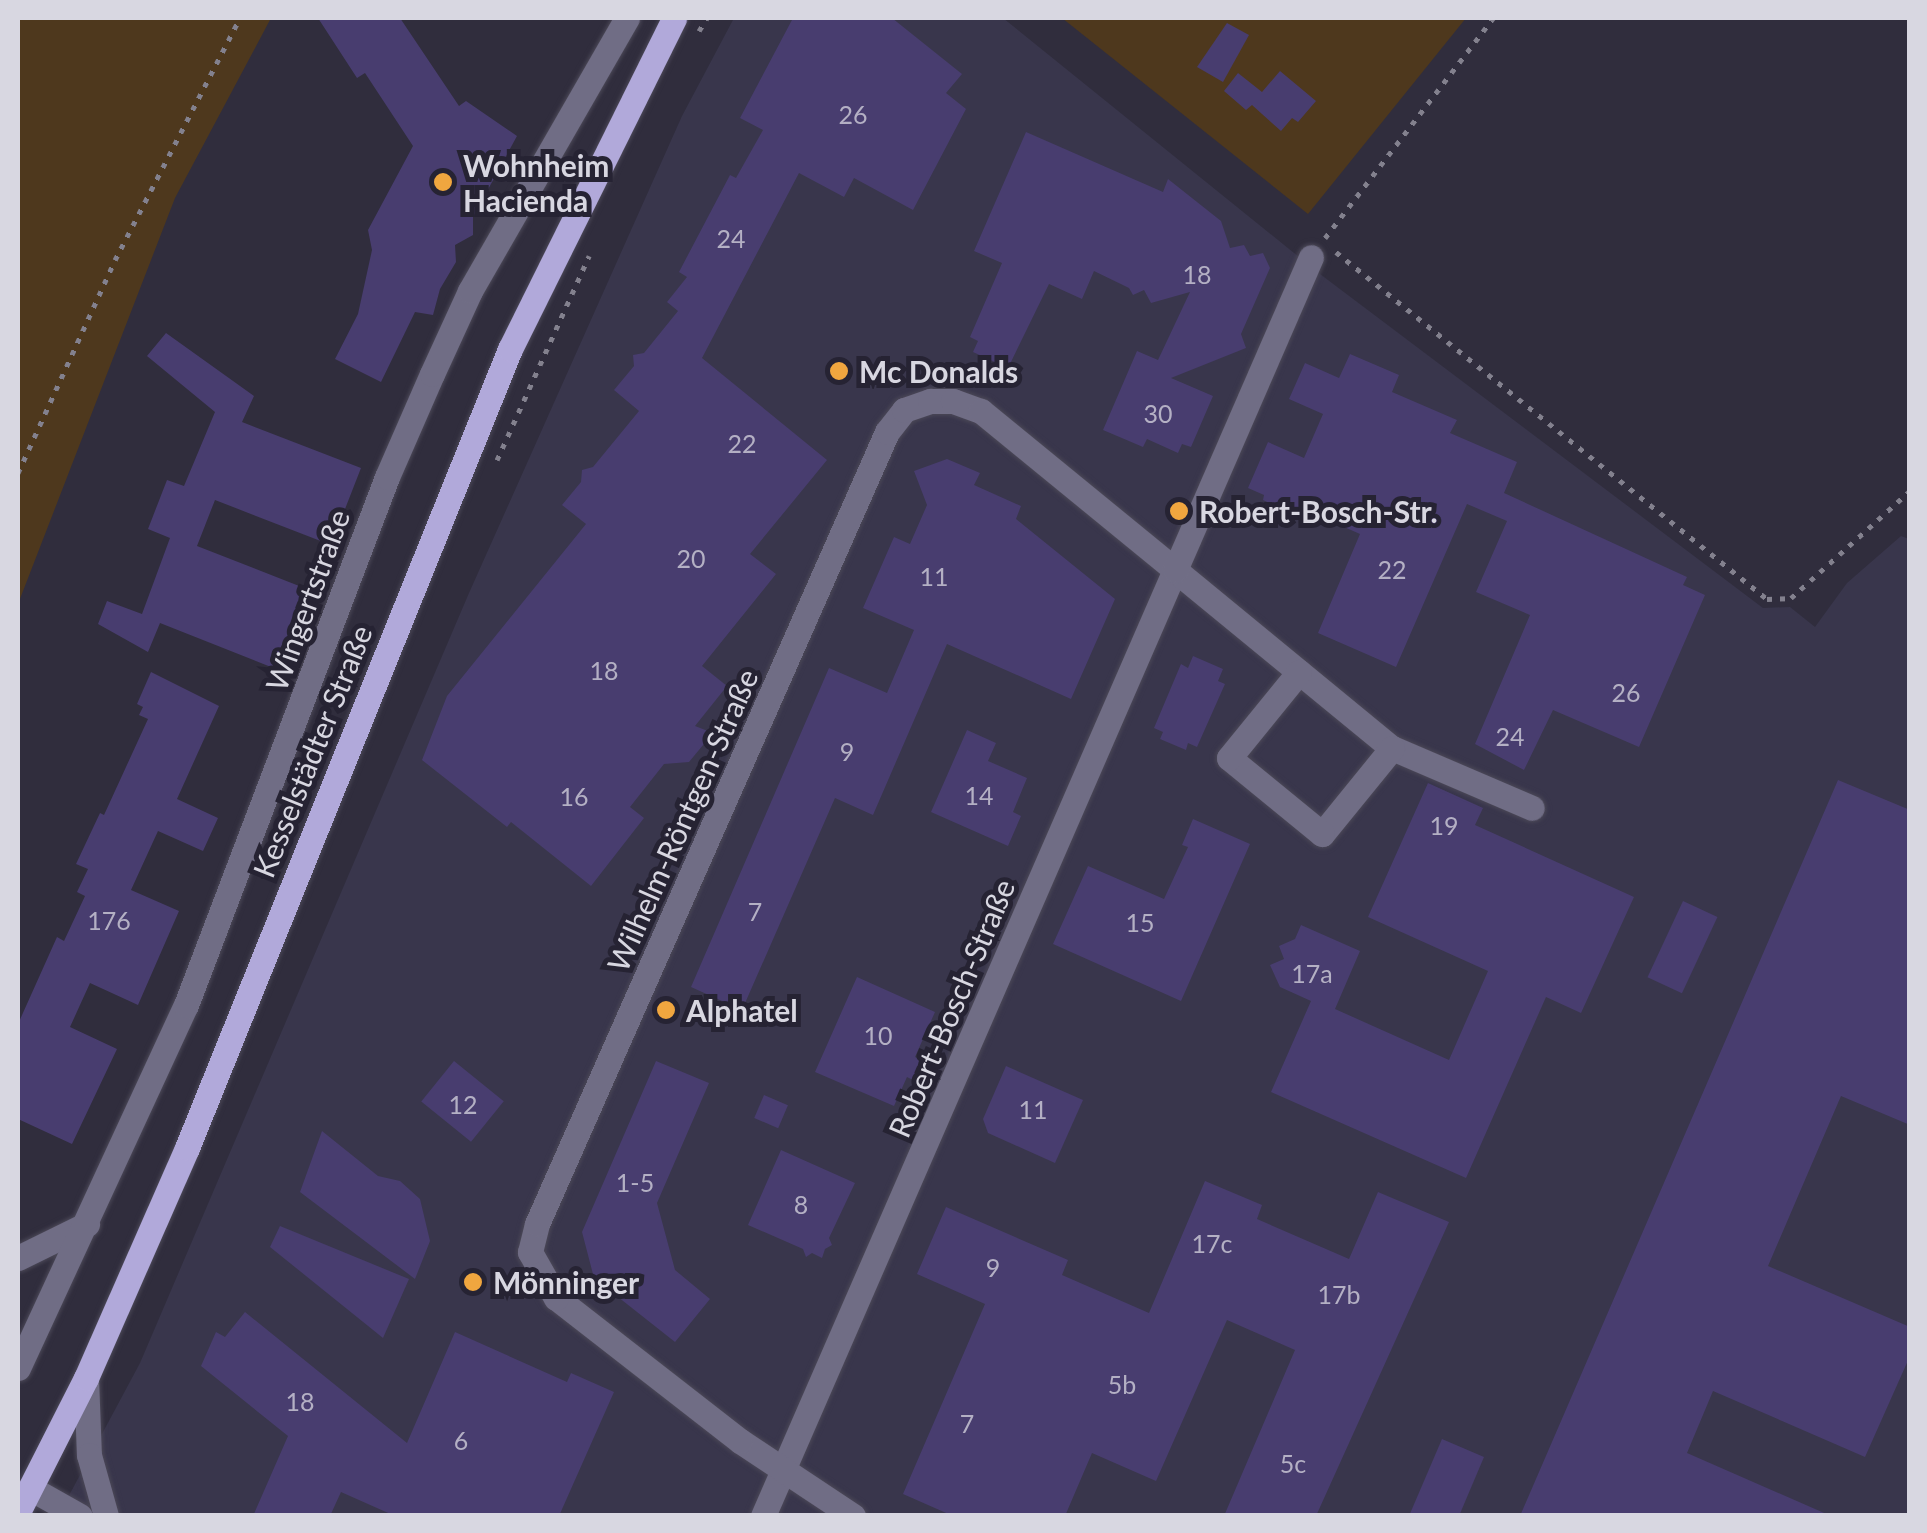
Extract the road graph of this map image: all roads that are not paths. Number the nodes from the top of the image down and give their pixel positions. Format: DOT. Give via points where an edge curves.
graph roads {
  1 [pos="626,18"];
  2 [pos="674,18"];
  3 [pos="1310,257"];
  4 [pos="1175,570"];
  5 [pos="1299,672"];
  6 [pos="1392,748"];
  7 [pos="1532,808"];
  8 [pos="87,1224"];
  9 [pos="18,1258"];
  10 [pos="18,1368"];
  11 [pos="86,1378"];
  12 [pos="784,1470"];
  13 [pos="30,1488"];
  14 [pos="18,1512"];
  15 [pos="80,1516"];
  16 [pos="106,1516"];
  17 [pos="764,1516"];
  18 [pos="852,1516"];
  1 -- 8 [label="street, Wingertstraße" via="478,276 432,374 186,1005"];
  2 -- 11 [label="main road, Kesselstädter Straße" via="510,349 188,1148"];
  3 -- 4 [label="street, Robert-Bosch-Straße"];
  4 -- 5 [label="street"];
  4 -- 12 [label="street, Robert-Bosch-Straße"];
  4 -- 12 [label="street, Wilhelm-Röntgen-Straße" via="981,411 953,401 904,410 864,478 537,1224 530,1252 556,1298"];
  5 -- 6 [label="street"];
  5 -- 6 [label="street" via="1229,758 1322,834"];
  6 -- 7 [label="street"];
  8 -- 9 [label="street"];
  8 -- 10 [label="street, Wingertstraße"];
  11 -- 13 [label="main road, Kesselstädter Straße"];
  11 -- 16 [label="street" via="89,1455"];
  12 -- 17 [label="street, Robert-Bosch-Straße"];
  12 -- 18 [label="street"];
  13 -- 14 [label="main road, Kesselstädter Straße"];
  13 -- 15 [label="street"];
}
